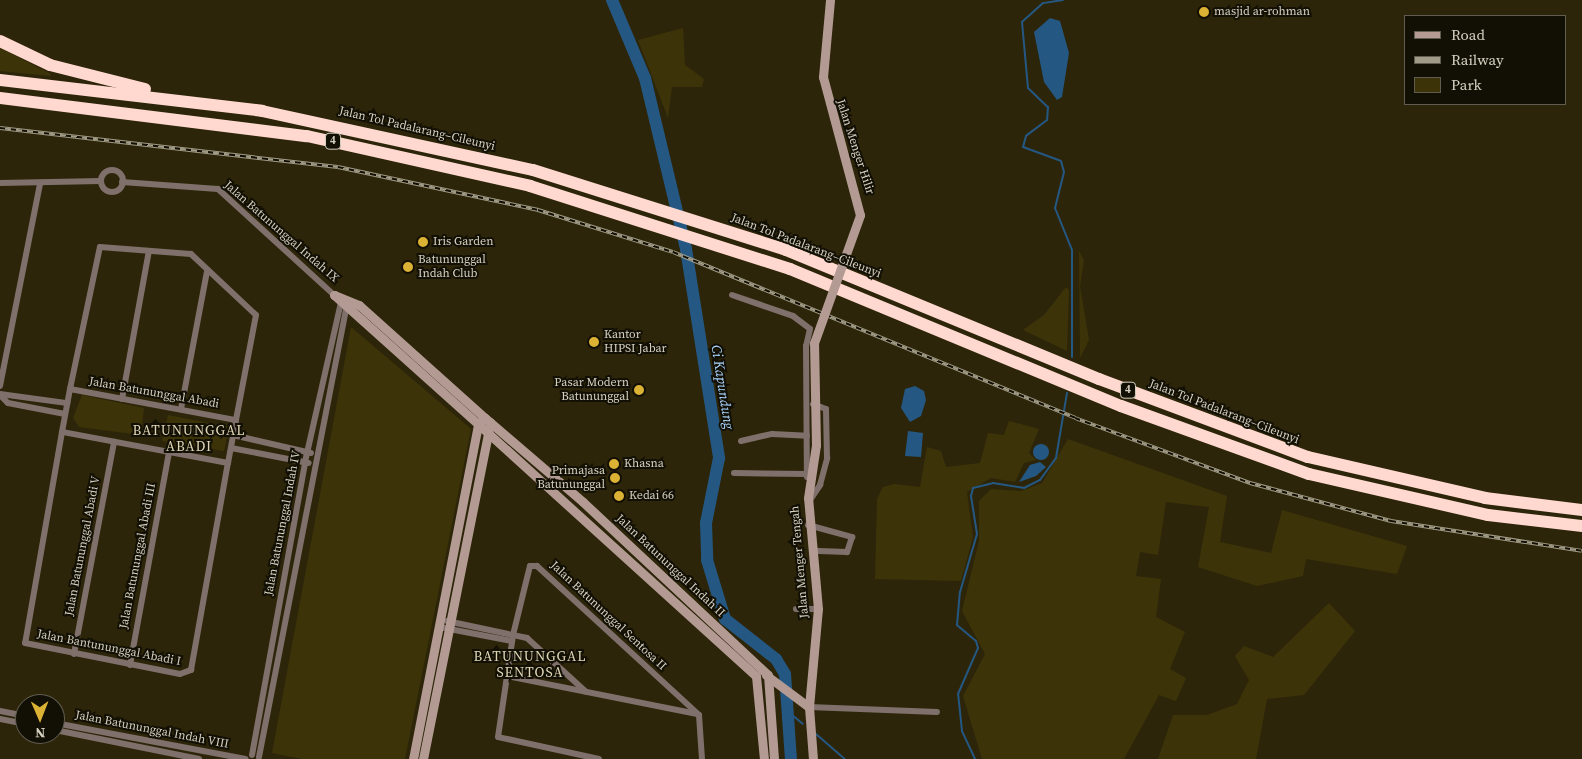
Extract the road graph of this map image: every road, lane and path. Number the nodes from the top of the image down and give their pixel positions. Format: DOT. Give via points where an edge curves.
graph roads {
  1 [pos="830,0"];
  2 [pos="0,42"];
  3 [pos="0,80"];
  4 [pos="0,98"];
  5 [pos="204,103"];
  6 [pos="101,181"];
  7 [pos="122,182"];
  8 [pos="0,183"];
  9 [pos="40,184"];
  10 [pos="149,251"];
  11 [pos="207,272"];
  12 [pos="732,295"];
  13 [pos="342,300"];
  14 [pos="820,326"];
  15 [pos="0,386"];
  16 [pos="70,389"];
  17 [pos="0,395"];
  18 [pos="122,399"];
  19 [pos="67,403"];
  20 [pos="807,404"];
  21 [pos="181,409"];
  22 [pos="65,414"];
  23 [pos="236,420"];
  24 [pos="484,421"];
  25 [pos="62,432"];
  26 [pos="488,433"];
  27 [pos="233,436"];
  28 [pos="807,436"];
  29 [pos="741,441"];
  30 [pos="114,442"];
  31 [pos="231,448"];
  32 [pos="169,452"];
  33 [pos="307,452"];
  34 [pos="315,453"];
  35 [pos="305,462"];
  36 [pos="228,463"];
  37 [pos="313,464"];
  38 [pos="734,473"];
  39 [pos="808,474"];
  40 [pos="808,493"];
  41 [pos="808,504"];
  42 [pos="1582,510"];
  43 [pos="808,525"];
  44 [pos="1582,526"];
  45 [pos="812,551"];
  46 [pos="796,609"];
  47 [pos="818,609"];
  48 [pos="440,623"];
  49 [pos="450,626"];
  50 [pos="513,638"];
  51 [pos="74,654"];
  52 [pos="130,664"];
  53 [pos="768,675"];
  54 [pos="507,676"];
  55 [pos="756,676"];
  56 [pos="586,692"];
  57 [pos="806,707"];
  58 [pos="0,711"];
  59 [pos="937,712"];
  60 [pos="15,714"];
  61 [pos="698,715"];
  62 [pos="0,719"];
  63 [pos="15,722"];
  64 [pos="65,726"];
  65 [pos="65,731"];
  66 [pos="87,733"];
  67 [pos="253,758"];
  68 [pos="199,759"];
  69 [pos="413,759"];
  70 [pos="423,759"];
  71 [pos="599,759"];
  72 [pos="702,759"];
  73 [pos="764,759"];
  74 [pos="774,759"];
  75 [pos="813,759"];
  1 -- 14 [label="street, Jalan Menger Hilir, bridge" via="823,77 860,215"];
  2 -- 5 [label="highway" via="50,65"];
  3 -- 5 [label="highway, Jalan Tol Padalarang–Cileunyi / 4"];
  4 -- 44 [label="highway, 4" via="307,136 495,178 658,224 790,269 1121,406 1309,474 1488,515"];
  5 -- 42 [label="highway, Jalan Tol Padalarang–Cileunyi / 4" via="417,142 657,207 786,250 1099,379 1308,458 1485,498"];
  6 -- 7 [label="street, Jalan Batununggal Indah IX" via="112,171"];
  6 -- 7 [label="street, Jalan Batununggal Indah IX" via="111,192"];
  6 -- 9 [label="street, Jalan Batununggal Indah IX"];
  7 -- 13 [label="street, Jalan Batununggal Indah IX" via="218,189"];
  8 -- 9 [label="street, Jalan Batununggal Indah IX"];
  9 -- 15 [label="street"];
  10 -- 11 [label="street" via="191,254"];
  10 -- 16 [label="street" via="106,246 98,252"];
  10 -- 18 [label="street"];
  11 -- 21 [label="street"];
  11 -- 23 [label="street" via="257,320"];
  12 -- 20 [label="street" via="807,324 810,329"];
  13 -- 24 [label="street, Jalan Batununggal Indah IX"];
  13 -- 33 [label="street, Jalan Batununggal Indah IV"];
  13 -- 34 [label="street, Jalan Batununggal Indah IV"];
  14 -- 40 [label="street, Jalan Menger Tengah, bridge" via="813,355 816,445"];
  16 -- 18 [label="street, Jalan Batununggal Abadi"];
  16 -- 19 [label="street, Jalan Batununggal Abadi"];
  17 -- 19 [label="street"];
  17 -- 22 [label="street" via="8,403"];
  18 -- 21 [label="street, Jalan Batununggal Abadi"];
  19 -- 22 [label="street, Jalan Batununggal Abadi"];
  20 -- 28 [label="street"];
  20 -- 41 [label="street" via="826,409 827,458 820,485"];
  21 -- 23 [label="street, Jalan Batununggal Abadi"];
  22 -- 25 [label="street, Jalan Batununggal Abadi"];
  23 -- 27 [label="street"];
  24 -- 26 [label="street"];
  24 -- 48 [label="street"];
  24 -- 53 [label="street, Jalan Batununggal Indah II" via="583,502"];
  25 -- 30 [label="street"];
  25 -- 51 [label="street, Jalan Bantununggal Abadi I" via="25,643"];
  26 -- 49 [label="street"];
  26 -- 55 [label="street, Jalan Batununggal Indah II"];
  27 -- 31 [label="street"];
  27 -- 33 [label="street"];
  28 -- 29 [label="street" via="772,434"];
  28 -- 39 [label="street"];
  30 -- 32 [label="street"];
  30 -- 51 [label="street, Jalan Batununggal Abadi V"];
  31 -- 35 [label="street"];
  31 -- 36 [label="street"];
  32 -- 36 [label="street"];
  32 -- 52 [label="street, Jalan Batununggal Abadi III"];
  33 -- 34 [label="street"];
  33 -- 35 [label="street, Jalan Batununggal Indah IV"];
  34 -- 37 [label="street, Jalan Batununggal Indah IV"];
  35 -- 37 [label="street"];
  35 -- 67 [label="street, Jalan Batununggal Indah IV"];
  36 -- 52 [label="street, Jalan Bantununggal Abadi I" via="191,670 180,674"];
  37 -- 67 [label="street, Jalan Batununggal Indah IV"];
  38 -- 39 [label="street"];
  39 -- 40 [label="street"];
  40 -- 41 [label="street, Jalan Menger Tengah"];
  41 -- 43 [label="street, Jalan Menger Tengah"];
  43 -- 45 [label="street, Jalan Menger Tengah"];
  43 -- 45 [label="street" via="852,537 847,552"];
  45 -- 47 [label="street, Jalan Menger Tengah"];
  46 -- 47 [label="street"];
  47 -- 57 [label="street, Jalan Menger Tengah"];
  48 -- 49 [label="street"];
  48 -- 69 [label="street"];
  49 -- 50 [label="street"];
  49 -- 70 [label="street"];
  50 -- 54 [label="street"];
  50 -- 56 [label="street" via="527,638"];
  50 -- 61 [label="street, Jalan Batununggal Sentosa II" via="526,571 537,566"];
  51 -- 52 [label="street, Jalan Bantununggal Abadi I"];
  53 -- 55 [label="street"];
  53 -- 57 [label="street, Jalan Batununggal Indah II"];
  53 -- 74 [label="street"];
  54 -- 56 [label="street"];
  54 -- 71 [label="street" via="498,731 502,741"];
  55 -- 73 [label="street"];
  56 -- 61 [label="street"];
  57 -- 59 [label="street"];
  57 -- 75 [label="street, Jalan Menger Tengah"];
  58 -- 60 [label="street"];
  61 -- 72 [label="street"];
  62 -- 63 [label="street"];
  64 -- 66 [label="street, Jalan Batununggal Indah VIII"];
  65 -- 66 [label="street, Jalan Batununggal Indah VIII"];
  66 -- 67 [label="street, Jalan Batununggal Indah VIII"];
  66 -- 68 [label="street, Jalan Batununggal Indah VIII"];
}
